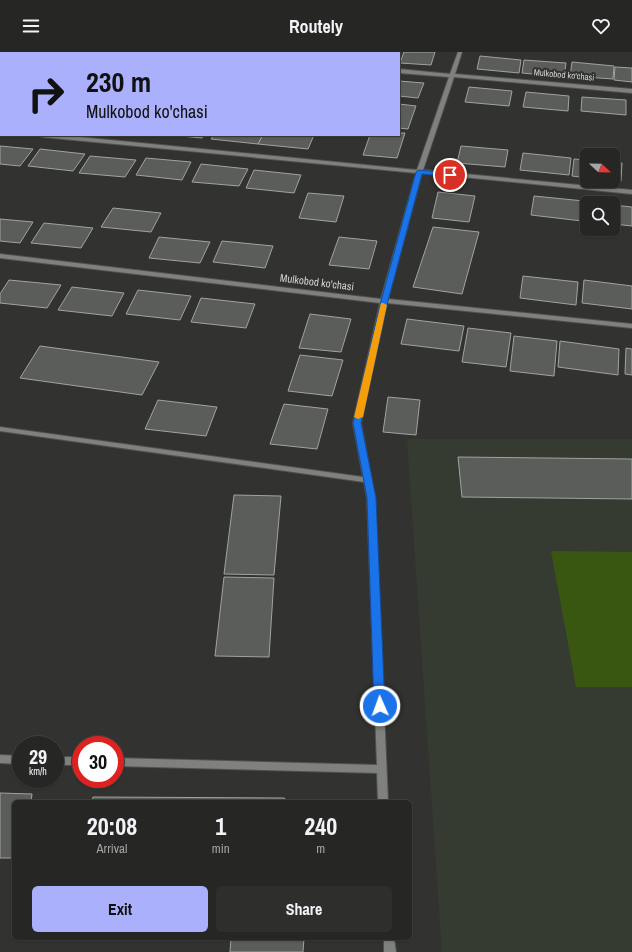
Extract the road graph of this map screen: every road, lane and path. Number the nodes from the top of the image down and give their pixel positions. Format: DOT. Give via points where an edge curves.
graph roads {
  1 [pos="460,52"];
  2 [pos="400,71"];
  3 [pos="453,76"];
  4 [pos="632,91"];
  5 [pos="52,136"];
  6 [pos="419,172"];
  7 [pos="632,192"];
  8 [pos="0,256"];
  9 [pos="384,301"];
  10 [pos="632,326"];
  11 [pos="0,429"];
  12 [pos="368,480"];
  13 [pos="0,759"];
  14 [pos="12,760"];
  15 [pos="124,762"];
  16 [pos="382,769"];
  17 [pos="384,800"];
  18 [pos="389,940"];
  19 [pos="390,952"];
  1 -- 3 [label="street"];
  2 -- 3 [label="street, Mulkobod ko'chasi"];
  3 -- 4 [label="street, Mulkobod ko'chasi"];
  3 -- 6 [label="street"];
  5 -- 6 [label="street"];
  6 -- 7 [label="street"];
  6 -- 9 [label="street"];
  8 -- 9 [label="street, Mulkobod ko'chasi"];
  9 -- 10 [label="street, Mulkobod ko'chasi"];
  9 -- 12 [label="street" via="357,423"];
  11 -- 12 [label="street"];
  12 -- 16 [label="street" via="371,498"];
  13 -- 14 [label="street"];
  15 -- 16 [label="street"];
  16 -- 17 [label="street"];
  18 -- 19 [label="street"];
}
